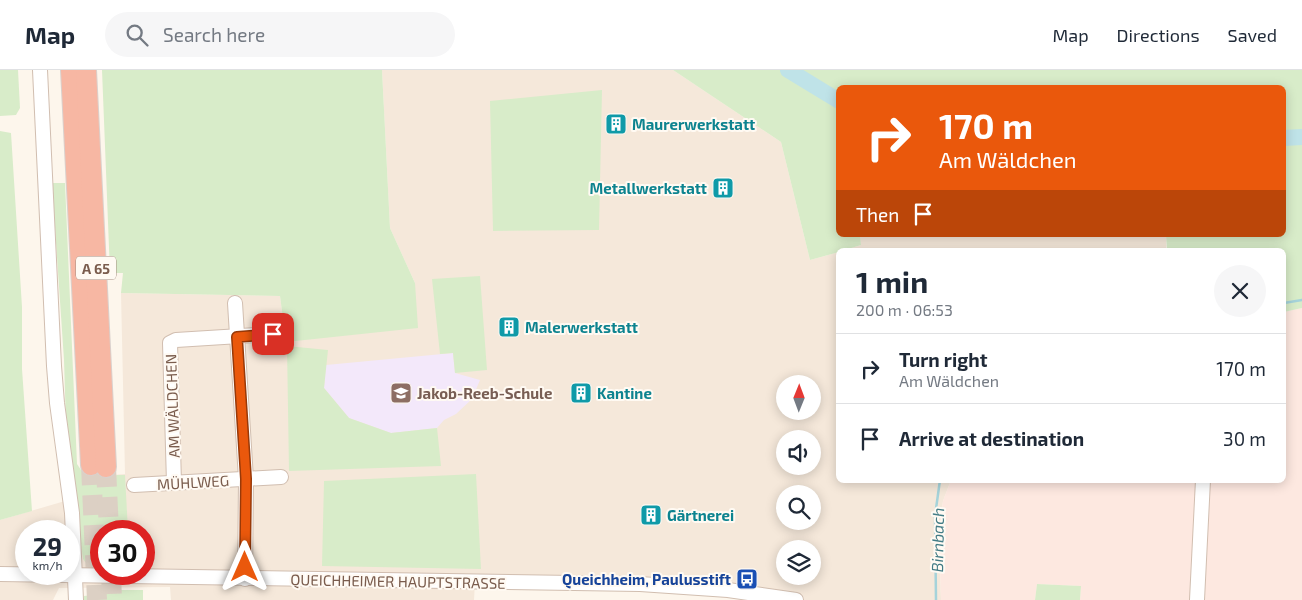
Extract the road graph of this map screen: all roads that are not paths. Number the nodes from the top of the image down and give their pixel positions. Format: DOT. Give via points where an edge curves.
graph roads {
  1 [pos="40,70"];
  2 [pos="71,70"];
  3 [pos="86,70"];
  4 [pos="234,302"];
  5 [pos="273,334"];
  6 [pos="237,337"];
  7 [pos="281,477"];
  8 [pos="246,479"];
  9 [pos="174,483"];
  10 [pos="1203,483"];
  11 [pos="134,485"];
  12 [pos="72,520"];
  13 [pos="0,574"];
  14 [pos="15,574"];
  15 [pos="80,576"];
  16 [pos="245,579"];
  17 [pos="76,585"];
  18 [pos="76,600"];
  19 [pos="796,600"];
  20 [pos="1198,600"];
  1 -- 12 [label="street" via="54,366"];
  2 -- 3 [label="highway, A 65" via="98,466"];
  4 -- 6 [label="street"];
  5 -- 6 [label="street, AM WÄLDCHEN"];
  6 -- 8 [label="street"];
  6 -- 9 [label="street, AM WÄLDCHEN" via="170,343"];
  7 -- 8 [label="street, MÜHLWEG"];
  8 -- 9 [label="street, MÜHLWEG"];
  8 -- 16 [label="street"];
  9 -- 11 [label="street, MÜHLWEG"];
  10 -- 20 [label="street"];
  13 -- 14 [label="street, QUEICHHEIMER HAUPTSTRASSE"];
  15 -- 16 [label="street, QUEICHHEIMER HAUPTSTRASSE"];
  16 -- 19 [label="street, QUEICHHEIMER HAUPTSTRASSE" via="658,585 721,589"];
  17 -- 18 [label="street"];
}
